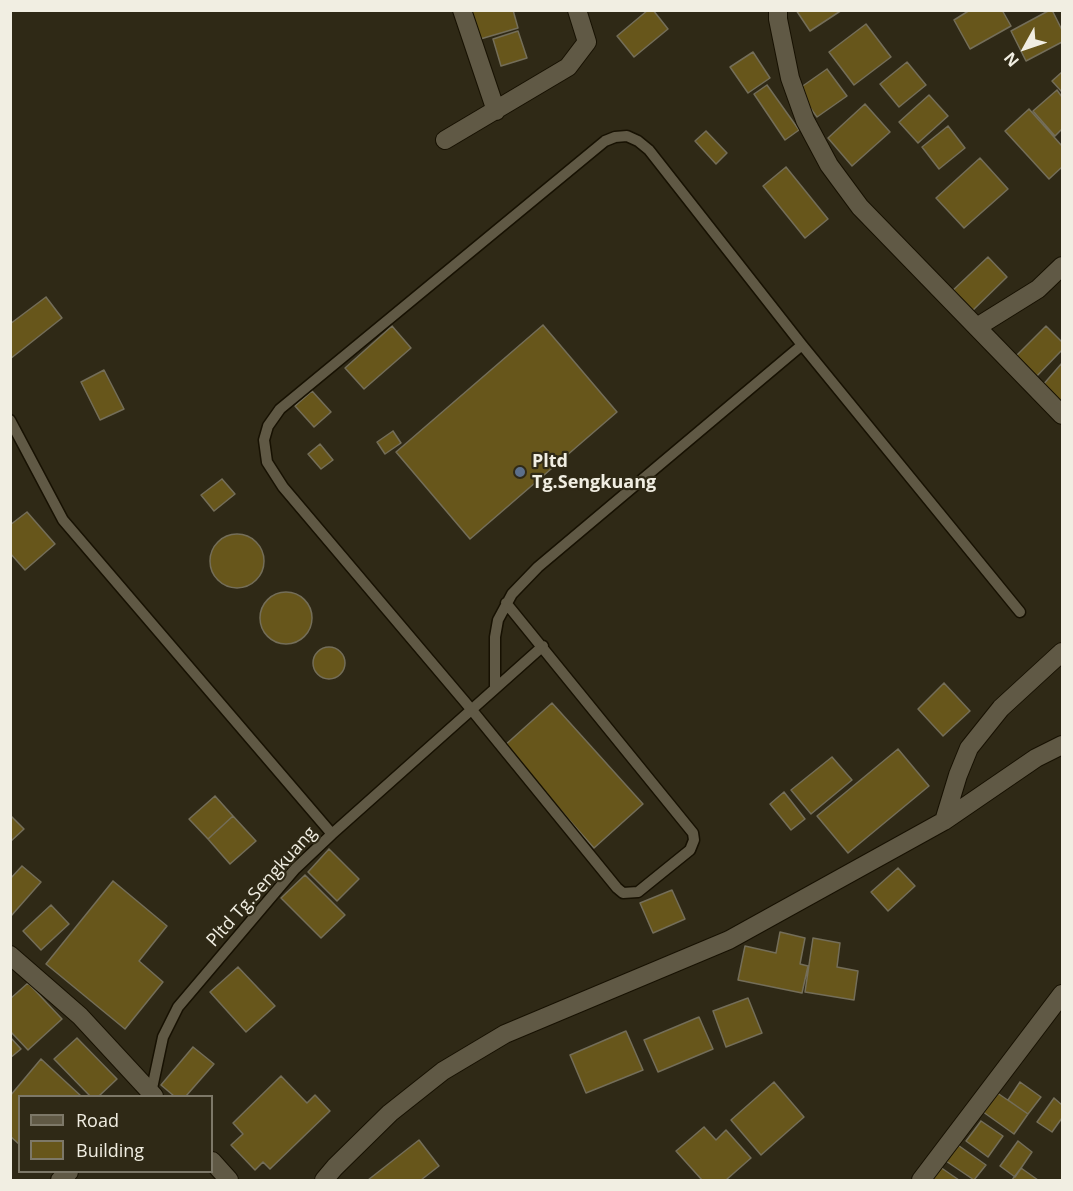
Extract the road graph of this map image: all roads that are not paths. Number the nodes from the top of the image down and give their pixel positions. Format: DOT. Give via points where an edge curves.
graph roads {
  1 [pos="462,10"];
  2 [pos="577,10"];
  3 [pos="778,10"];
  4 [pos="496,111"];
  5 [pos="445,140"];
  6 [pos="1062,267"];
  7 [pos="977,327"];
  8 [pos="802,345"];
  9 [pos="1062,415"];
  10 [pos="10,420"];
  11 [pos="506,603"];
  12 [pos="1020,612"];
  13 [pos="543,646"];
  14 [pos="1062,652"];
  15 [pos="495,688"];
  16 [pos="471,709"];
  17 [pos="1062,746"];
  18 [pos="944,821"];
  19 [pos="332,834"];
  20 [pos="10,955"];
  21 [pos="1062,993"];
  22 [pos="151,1095"];
  23 [pos="213,1162"];
  24 [pos="229,1180"];
  25 [pos="324,1180"];
  26 [pos="921,1180"];
  1 -- 4 [label="street"];
  2 -- 4 [label="street" via="587,42 568,68"];
  3 -- 7 [label="street" via="790,78 805,120 829,165 860,207"];
  4 -- 5 [label="street"];
  6 -- 7 [label="street" via="1038,289"];
  7 -- 9 [label="street"];
  8 -- 11 [label="lane" via="538,567"];
  8 -- 12 [label="lane"];
  8 -- 16 [label="lane" via="649,150 627,136 615,137 605,141 280,409 264,440 267,462 283,487"];
  10 -- 19 [label="lane" via="63,520"];
  11 -- 13 [label="lane"];
  11 -- 15 [label="lane" via="495,637"];
  13 -- 15 [label="lane, Pltd Tg.Sengkuang"];
  13 -- 16 [label="lane" via="690,828 694,840 690,850 638,892 623,893"];
  14 -- 18 [label="street" via="1001,708 969,748"];
  15 -- 16 [label="lane, Pltd Tg.Sengkuang"];
  16 -- 19 [label="lane, Pltd Tg.Sengkuang"];
  17 -- 18 [label="street" via="1036,758"];
  18 -- 25 [label="street" via="729,940 505,1034 443,1071 390,1113"];
  19 -- 22 [label="lane, Pltd Tg.Sengkuang" via="295,869 178,1007 163,1037"];
  20 -- 22 [label="street" via="80,1016"];
  21 -- 26 [label="street"];
  23 -- 24 [label="street"];
}
